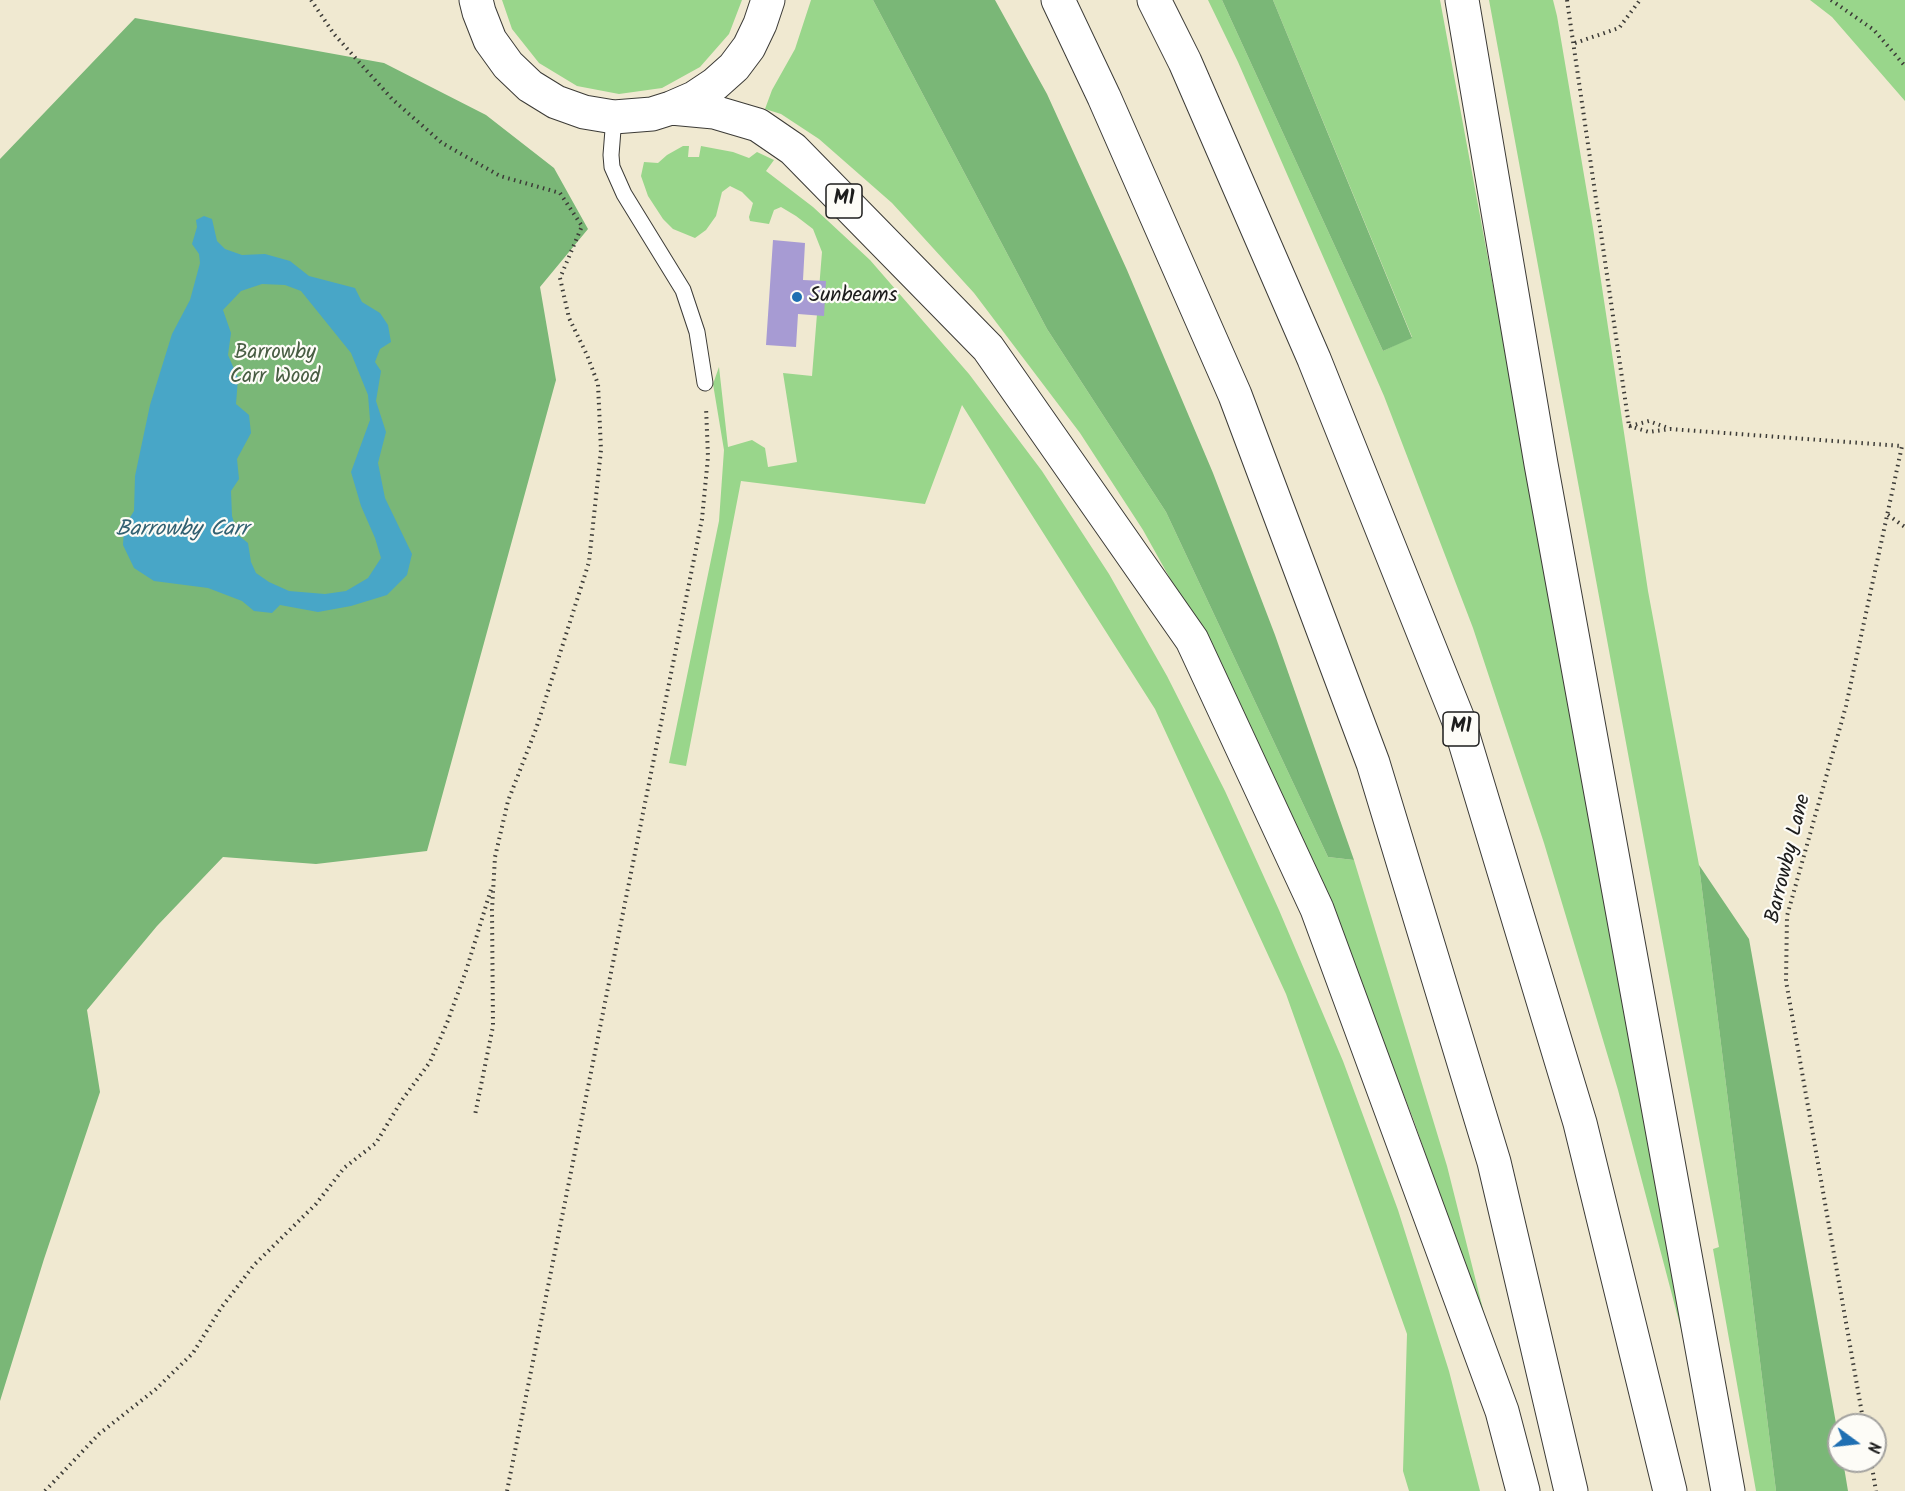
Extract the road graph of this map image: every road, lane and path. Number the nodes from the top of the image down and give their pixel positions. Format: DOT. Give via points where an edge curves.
graph roads {
  1 [pos="311,0"];
  2 [pos="476,0"];
  3 [pos="768,0"];
  4 [pos="1058,0"];
  5 [pos="1154,0"];
  6 [pos="1462,0"];
  7 [pos="1567,0"];
  8 [pos="1640,0"];
  9 [pos="1831,0"];
  10 [pos="1575,43"];
  11 [pos="1905,66"];
  12 [pos="671,108"];
  13 [pos="614,117"];
  14 [pos="705,383"];
  15 [pos="1629,426"];
  16 [pos="1670,429"];
  17 [pos="1888,515"];
  18 [pos="1905,527"];
  19 [pos="494,878"];
  20 [pos="475,1115"];
  21 [pos="1862,1413"];
  22 [pos="1873,1473"];
  23 [pos="45,1491"];
  24 [pos="507,1491"];
  25 [pos="1523,1491"];
  26 [pos="1571,1491"];
  27 [pos="1670,1491"];
  28 [pos="1728,1491"];
  29 [pos="1876,1491"];
  1 -- 19 [label="path" via="334,34 392,99 442,142 500,176 560,194 582,226 560,278 569,318 598,384 601,450 589,562 536,729 508,801"];
  2 -- 13 [label="highway" via="490,40 530,86 556,102"];
  3 -- 12 [label="highway" via="749,46 734,67 694,98"];
  4 -- 26 [label="highway" via="1234,395 1373,763 1494,1162"];
  5 -- 27 [label="highway, M1" via="1185,62 1314,360 1458,719 1580,1123"];
  6 -- 28 [label="highway" via="1539,453"];
  7 -- 10 [label="path"];
  8 -- 10 [label="path" via="1619,28"];
  9 -- 11 [label="path" via="1874,30"];
  10 -- 15 [label="path"];
  12 -- 13 [label="highway"];
  12 -- 25 [label="highway, M1" via="714,112 758,125 793,149 846,203 988,348 1192,640 1317,909 1502,1411"];
  13 -- 14 [label="lane" via="612,167 624,194 683,290 697,332"];
  14 -- 24 [label="path" via="708,457 702,519"];
  15 -- 16 [label="path" via="1649,432"];
  15 -- 16 [label="path" via="1648,421"];
  16 -- 17 [label="path, Barrowby Lane" via="1902,446"];
  17 -- 18 [label="path"];
  17 -- 21 [label="path, Barrowby Lane" via="1846,706 1787,916 1786,981"];
  19 -- 20 [label="path" via="493,1026"];
  19 -- 23 [label="path" via="466,970 430,1062 376,1143 344,1168 316,1204 254,1264 193,1353 156,1389 99,1434"];
  22 -- 29 [label="path"];
}
